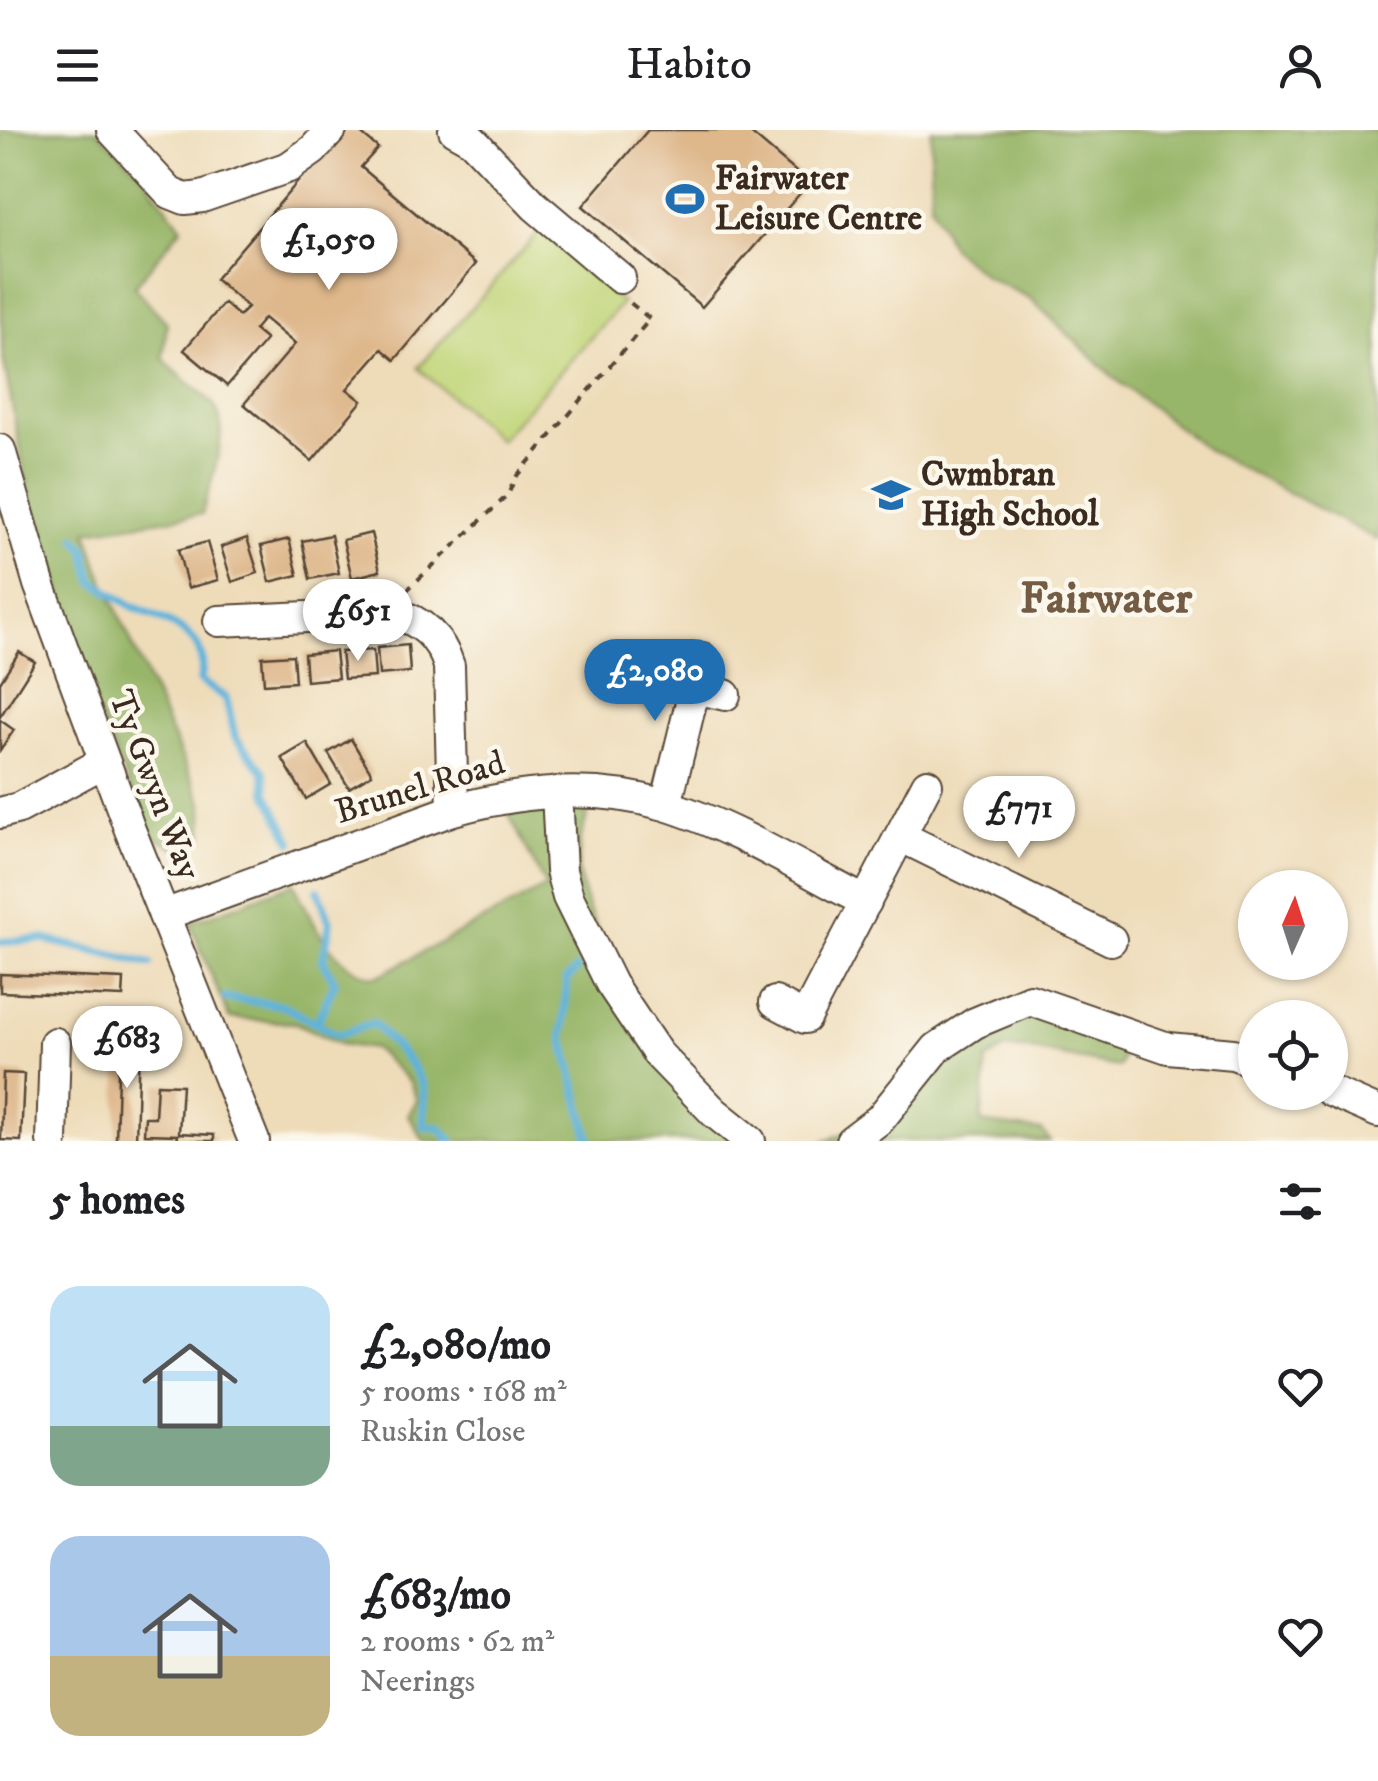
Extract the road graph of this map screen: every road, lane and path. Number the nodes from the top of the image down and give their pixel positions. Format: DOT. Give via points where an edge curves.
graph roads {
  1 [pos="112,130"];
  2 [pos="331,130"];
  3 [pos="454,130"];
  4 [pos="620,278"];
  5 [pos="0,450"];
  6 [pos="394,613"];
  7 [pos="233,630"];
  8 [pos="725,696"];
  9 [pos="104,762"];
  10 [pos="927,784"];
  11 [pos="557,792"];
  12 [pos="666,805"];
  13 [pos="453,810"];
  14 [pos="0,813"];
  15 [pos="900,836"];
  16 [pos="866,902"];
  17 [pos="164,915"];
  18 [pos="1110,940"];
  19 [pos="775,1002"];
  20 [pos="56,1043"];
  21 [pos="1238,1056"];
  22 [pos="1348,1099"];
  23 [pos="1378,1112"];
  24 [pos="52,1141"];
  25 [pos="254,1141"];
  26 [pos="750,1141"];
  27 [pos="851,1141"];
  1 -- 2 [label="street" via="170,193 185,199 290,166"];
  3 -- 4 [label="street"];
  4 -- 6 [label="path" via="612,289 650,319 515,478 508,495 404,594"];
  5 -- 9 [label="street, Ty Gwyn Way" via="39,584"];
  6 -- 7 [label="street"];
  6 -- 13 [label="street" via="429,632 449,666"];
  8 -- 12 [label="street" via="698,673"];
  9 -- 14 [label="street"];
  9 -- 17 [label="street, Ty Gwyn Way"];
  10 -- 15 [label="street"];
  11 -- 12 [label="street, Brunel Road"];
  11 -- 13 [label="street, Brunel Road"];
  11 -- 26 [label="street" via="568,897 611,984 658,1054"];
  12 -- 16 [label="street, Brunel Road"];
  13 -- 17 [label="street, Brunel Road"];
  15 -- 16 [label="street"];
  15 -- 18 [label="street" via="1076,938"];
  16 -- 19 [label="street" via="805,1018"];
  17 -- 25 [label="street, Ty Gwyn Way"];
  20 -- 24 [label="street"];
  21 -- 27 [label="street" via="1168,1048 1030,1000 937,1048 880,1119"];
  22 -- 23 [label="street"];
}
